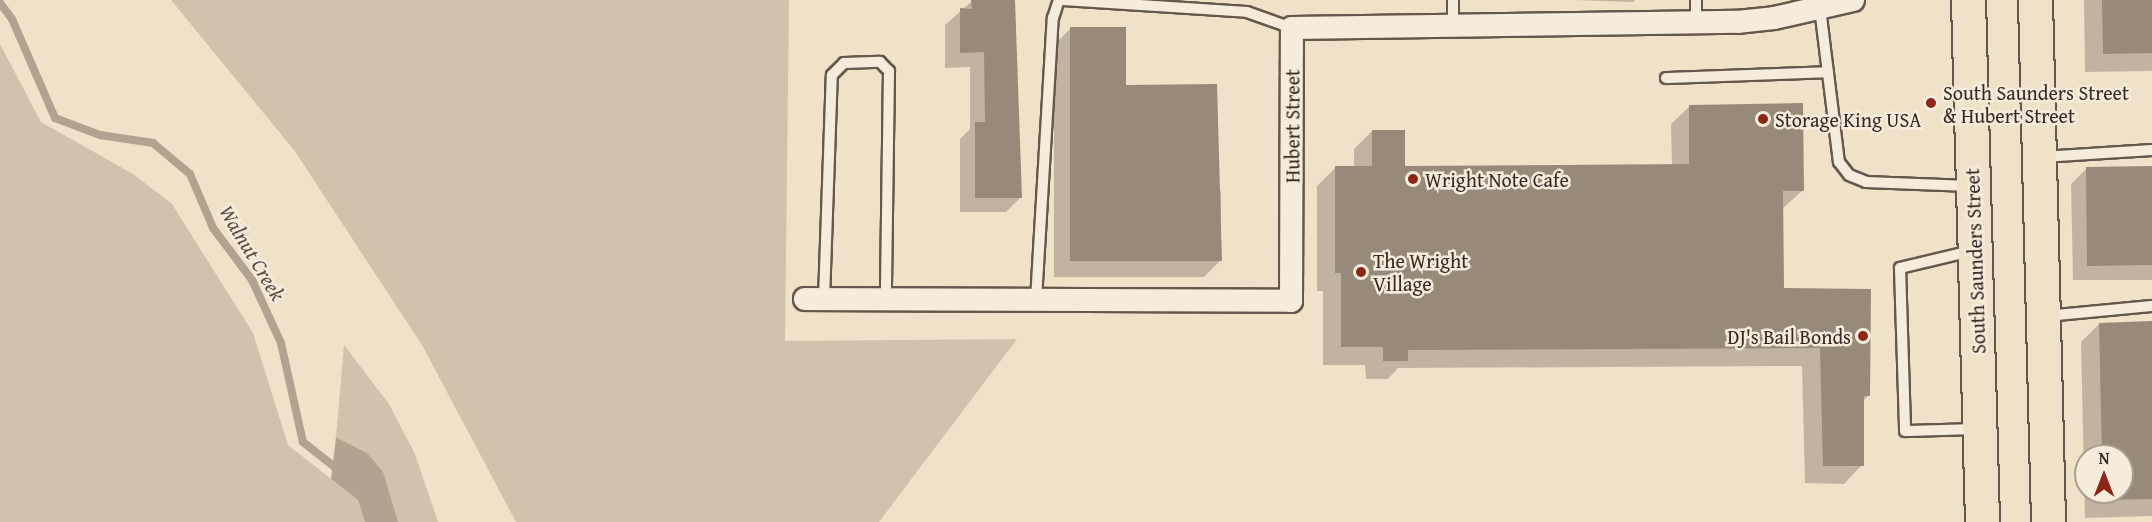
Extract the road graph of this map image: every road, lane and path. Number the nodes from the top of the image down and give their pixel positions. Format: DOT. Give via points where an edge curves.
graph roads {
  1 [pos="1061,0"];
  2 [pos="1453,0"];
  3 [pos="1853,0"];
  4 [pos="1968,0"];
  5 [pos="2035,0"];
  6 [pos="1145,3"];
  7 [pos="1232,6"];
  8 [pos="1820,8"];
  9 [pos="1696,11"];
  10 [pos="1453,26"];
  11 [pos="1292,28"];
  12 [pos="1828,72"];
  13 [pos="1666,78"];
  14 [pos="2152,150"];
  15 [pos="2039,157"];
  16 [pos="1972,186"];
  17 [pos="1974,250"];
  18 [pos="815,299"];
  19 [pos="886,300"];
  20 [pos="1036,300"];
  21 [pos="2152,306"];
  22 [pos="2043,316"];
  23 [pos="1979,429"];
  24 [pos="1982,522"];
  25 [pos="2048,522"];
  1 -- 6 [label="lane"];
  1 -- 20 [label="lane" via="1053,18"];
  2 -- 10 [label="lane"];
  3 -- 8 [label="street"];
  4 -- 16 [label="main road, South Saunders Street"];
  5 -- 15 [label="main road"];
  6 -- 7 [label="lane"];
  7 -- 11 [label="lane"];
  8 -- 9 [label="street" via="1774,18"];
  8 -- 12 [label="lane"];
  9 -- 10 [label="street"];
  10 -- 11 [label="street"];
  11 -- 20 [label="street, Hubert Street" via="1291,301"];
  12 -- 13 [label="lane"];
  12 -- 16 [label="lane" via="1839,162 1849,175 1866,182"];
  14 -- 15 [label="lane"];
  15 -- 22 [label="main road"];
  16 -- 17 [label="main road, South Saunders Street"];
  17 -- 23 [label="main road, South Saunders Street"];
  17 -- 23 [label="lane" via="1900,268 1905,431"];
  18 -- 19 [label="street, Hubert Street"];
  18 -- 19 [label="lane" via="832,75 844,63 880,62 889,72"];
  19 -- 20 [label="street, Hubert Street"];
  21 -- 22 [label="lane" via="2070,317"];
  22 -- 25 [label="main road"];
  23 -- 24 [label="main road, South Saunders Street"];
}
